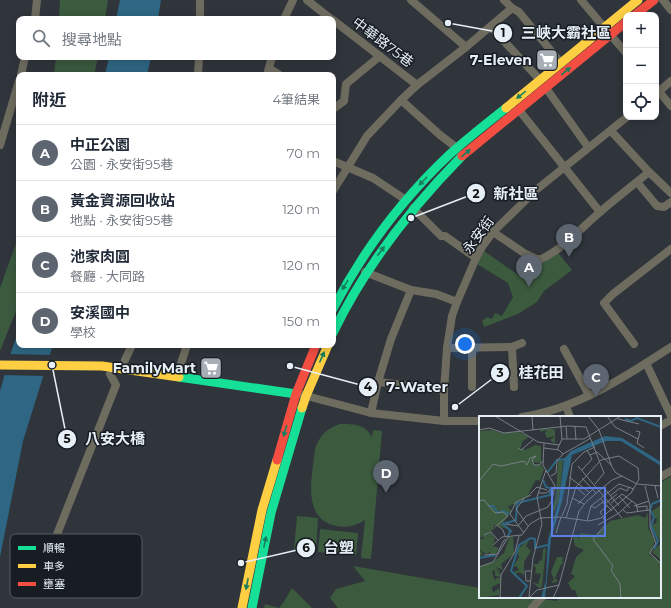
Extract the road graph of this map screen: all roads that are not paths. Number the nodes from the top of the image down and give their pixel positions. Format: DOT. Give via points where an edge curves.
graph roads {
  1 [pos="37,0"];
  2 [pos="200,0"];
  3 [pos="293,0"];
  4 [pos="307,0"];
  5 [pos="411,0"];
  6 [pos="504,0"];
  7 [pos="581,0"];
  8 [pos="638,0"];
  9 [pos="654,0"];
  10 [pos="663,0"];
  11 [pos="512,8"];
  12 [pos="671,10"];
  13 [pos="639,12"];
  14 [pos="35,16"];
  15 [pos="200,16"];
  16 [pos="285,16"];
  17 [pos="327,16"];
  18 [pos="336,23"];
  19 [pos="623,23"];
  20 [pos="491,27"];
  21 [pos="607,31"];
  22 [pos="466,48"];
  23 [pos="623,50"];
  24 [pos="380,56"];
  25 [pos="24,60"];
  26 [pos="199,60"];
  27 [pos="271,60"];
  28 [pos="561,63"];
  29 [pos="22,72"];
  30 [pos="198,72"];
  31 [pos="268,72"];
  32 [pos="540,80"];
  33 [pos="671,81"];
  34 [pos="417,85"];
  35 [pos="546,88"];
  36 [pos="659,90"];
  37 [pos="16,91"];
  38 [pos="659,93"];
  39 [pos="401,100"];
  40 [pos="671,106"];
  41 [pos="336,107"];
  42 [pos="519,110"];
  43 [pos="624,120"];
  44 [pos="611,131"];
  45 [pos="0,145"];
  46 [pos="588,147"];
  47 [pos="457,148"];
  48 [pos="336,161"];
  49 [pos="348,166"];
  50 [pos="564,168"];
  51 [pos="649,172"];
  52 [pos="637,182"];
  53 [pos="336,186"];
  54 [pos="671,193"];
  55 [pos="406,200"];
  56 [pos="671,202"];
  57 [pos="413,208"];
  58 [pos="600,212"];
  59 [pos="493,232"];
  60 [pos="671,249"];
  61 [pos="476,258"];
  62 [pos="365,272"];
  63 [pos="411,290"];
  64 [pos="457,302"];
  65 [pos="336,303"];
  66 [pos="336,327"];
  67 [pos="522,343"];
  68 [pos="634,344"];
  69 [pos="512,347"];
  70 [pos="671,347"];
  71 [pos="131,348"];
  72 [pos="186,348"];
  73 [pos="315,348"];
  74 [pos="327,348"];
  75 [pos="447,348"];
  76 [pos="472,348"];
  77 [pos="564,349"];
  78 [pos="125,360"];
  79 [pos="646,363"];
  80 [pos="0,365"];
  81 [pos="110,374"];
  82 [pos="177,376"];
  83 [pos="378,382"];
  84 [pos="472,387"];
  85 [pos="514,387"];
  86 [pos="444,390"];
  87 [pos="296,394"];
  88 [pos="589,395"];
  89 [pos="306,396"];
  90 [pos="566,406"];
  91 [pos="371,412"];
  92 [pos="530,416"];
  93 [pos="570,416"];
  94 [pos="671,416"];
  95 [pos="671,420"];
  96 [pos="444,421"];
  97 [pos="479,421"];
  98 [pos="661,425"];
  99 [pos="671,471"];
  100 [pos="661,476"];
  101 [pos="57,534"];
  102 [pos="541,598"];
  103 [pos="242,608"];
  104 [pos="252,608"];
  105 [pos="532,608"];
  1 -- 14 [label="street"];
  2 -- 15 [label="street"];
  3 -- 16 [label="street"];
  4 -- 17 [label="street, 中華路75巷"];
  5 -- 22 [label="street"];
  6 -- 11 [label="street"];
  7 -- 21 [label="street"];
  8 -- 21 [label="main road"];
  9 -- 13 [label="main road"];
  10 -- 12 [label="street"];
  11 -- 20 [label="street"];
  11 -- 28 [label="street" via="519,12"];
  18 -- 24 [label="street, 中華路75巷"];
  19 -- 21 [label="main road"];
  20 -- 22 [label="street"];
  20 -- 32 [label="street"];
  21 -- 23 [label="street"];
  21 -- 28 [label="main road"];
  35 -- 21 [label="main road, one-way"];
  22 -- 34 [label="street"];
  24 -- 34 [label="street, 中華路75巷"];
  24 -- 41 [label="street" via="346,84 344,101"];
  25 -- 29 [label="street"];
  26 -- 30 [label="street"];
  27 -- 31 [label="street"];
  28 -- 32 [label="main road"];
  32 -- 47 [label="main road, one-way"];
  33 -- 36 [label="street"];
  34 -- 39 [label="street"];
  35 -- 42 [label="main road"];
  35 -- 46 [label="street"];
  37 -- 45 [label="street"];
  38 -- 40 [label="street"];
  39 -- 47 [label="street"];
  39 -- 49 [label="street" via="367,136"];
  42 -- 50 [label="street"];
  57 -- 42 [label="main road, one-way" via="464,154"];
  43 -- 44 [label="street, 永安街"];
  44 -- 46 [label="street, 永安街"];
  44 -- 51 [label="street"];
  46 -- 50 [label="street, 永安街"];
  47 -- 55 [label="main road, one-way"];
  48 -- 49 [label="street"];
  49 -- 53 [label="street"];
  49 -- 55 [label="street" via="373,178"];
  50 -- 58 [label="street"];
  50 -- 59 [label="street, 永安街" via="536,190"];
  51 -- 52 [label="street"];
  51 -- 54 [label="street"];
  52 -- 56 [label="street" via="657,206 664,207"];
  52 -- 58 [label="street"];
  55 -- 65 [label="main road, one-way" via="358,264"];
  57 -- 61 [label="street" via="441,236"];
  62 -- 57 [label="main road, one-way"];
  58 -- 59 [label="street" via="561,247 539,260"];
  59 -- 61 [label="street, 永安街"];
  60 -- 68 [label="street" via="604,303"];
  61 -- 64 [label="street, 永安街"];
  62 -- 63 [label="street"];
  62 -- 66 [label="main road"];
  63 -- 64 [label="street" via="436,294"];
  63 -- 83 [label="street" via="391,339"];
  64 -- 75 [label="street, 永安街"];
  67 -- 69 [label="street"];
  69 -- 76 [label="street"];
  69 -- 85 [label="street"];
  70 -- 79 [label="street"];
  71 -- 78 [label="street"];
  72 -- 82 [label="street"];
  73 -- 87 [label="main road"];
  89 -- 74 [label="main road, one-way"];
  75 -- 76 [label="street"];
  75 -- 86 [label="street, 永安街"];
  76 -- 84 [label="street"];
  77 -- 88 [label="street"];
  79 -- 88 [label="street"];
  79 -- 94 [label="street"];
  80 -- 82 [label="main road" via="102,366"];
  81 -- 101 [label="street" via="116,385"];
  82 -- 87 [label="main road"];
  83 -- 86 [label="street"];
  83 -- 91 [label="street"];
  86 -- 96 [label="street, 永安街"];
  87 -- 89 [label="street"];
  87 -- 103 [label="main road, one-way" via="262,510"];
  88 -- 90 [label="street"];
  89 -- 91 [label="street"];
  104 -- 89 [label="main road, one-way" via="271,513"];
  90 -- 92 [label="street"];
  90 -- 93 [label="street"];
  91 -- 96 [label="street"];
  95 -- 98 [label="street"];
  96 -- 97 [label="street"];
  99 -- 100 [label="street"];
  102 -- 105 [label="street"];
}
